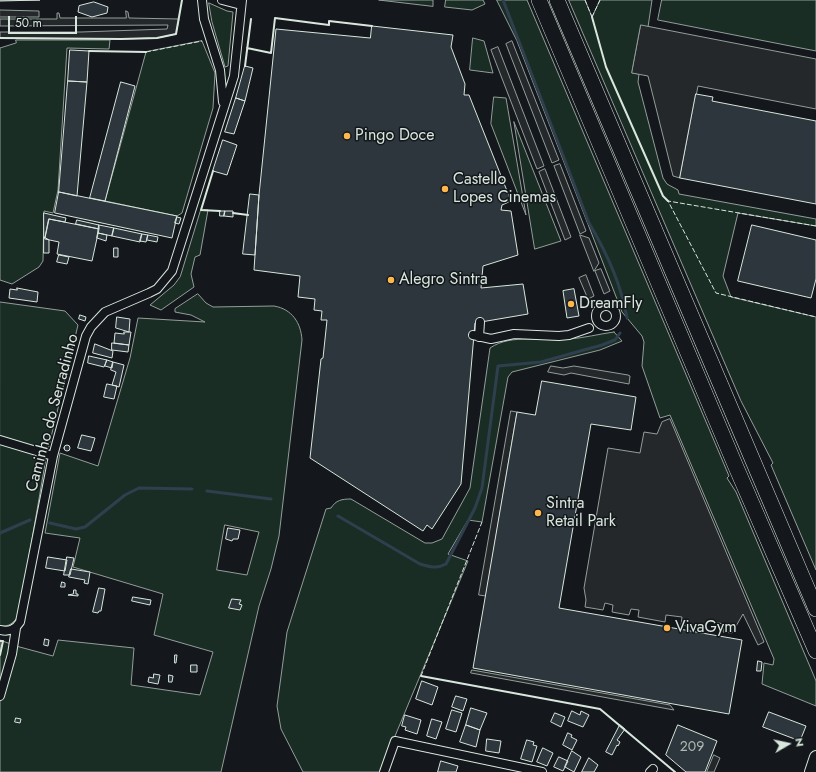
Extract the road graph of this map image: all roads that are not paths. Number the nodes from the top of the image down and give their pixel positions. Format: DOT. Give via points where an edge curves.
graph roads {
  1 [pos="202,0"];
  2 [pos="222,0"];
  3 [pos="539,0"];
  4 [pos="557,0"];
  5 [pos="241,2"];
  6 [pos="223,108"];
  7 [pos="480,322"];
  8 [pos="590,328"];
  9 [pos="0,440"];
  10 [pos="53,456"];
  11 [pos="816,609"];
  12 [pos="16,628"];
  13 [pos="0,630"];
  14 [pos="816,652"];
  15 [pos="0,696"];
  16 [pos="816,757"];
  17 [pos="529,771"];
  18 [pos="384,772"];
  19 [pos="542,772"];
  20 [pos="811,772"];
  1 -- 6 [label="street" via="204,18 220,70"];
  2 -- 5 [label="street"];
  3 -- 14 [label="highway"];
  4 -- 11 [label="highway"];
  5 -- 6 [label="street, Caminho do Serradinho" via="235,68"];
  6 -- 10 [label="street, Caminho do Serradinho" via="172,271 156,289 105,312 91,327 83,346"];
  7 -- 8 [label="street" via="476,336 491,339 514,334 569,335"];
  9 -- 10 [label="street"];
  10 -- 12 [label="street, Caminho do Serradinho" via="30,579 20,622"];
  12 -- 13 [label="street" via="10,631"];
  12 -- 15 [label="street, Caminho do Serradinho" via="12,654"];
  16 -- 20 [label="street"];
  17 -- 18 [label="street" via="395,741"];
  17 -- 19 [label="street"];
}
